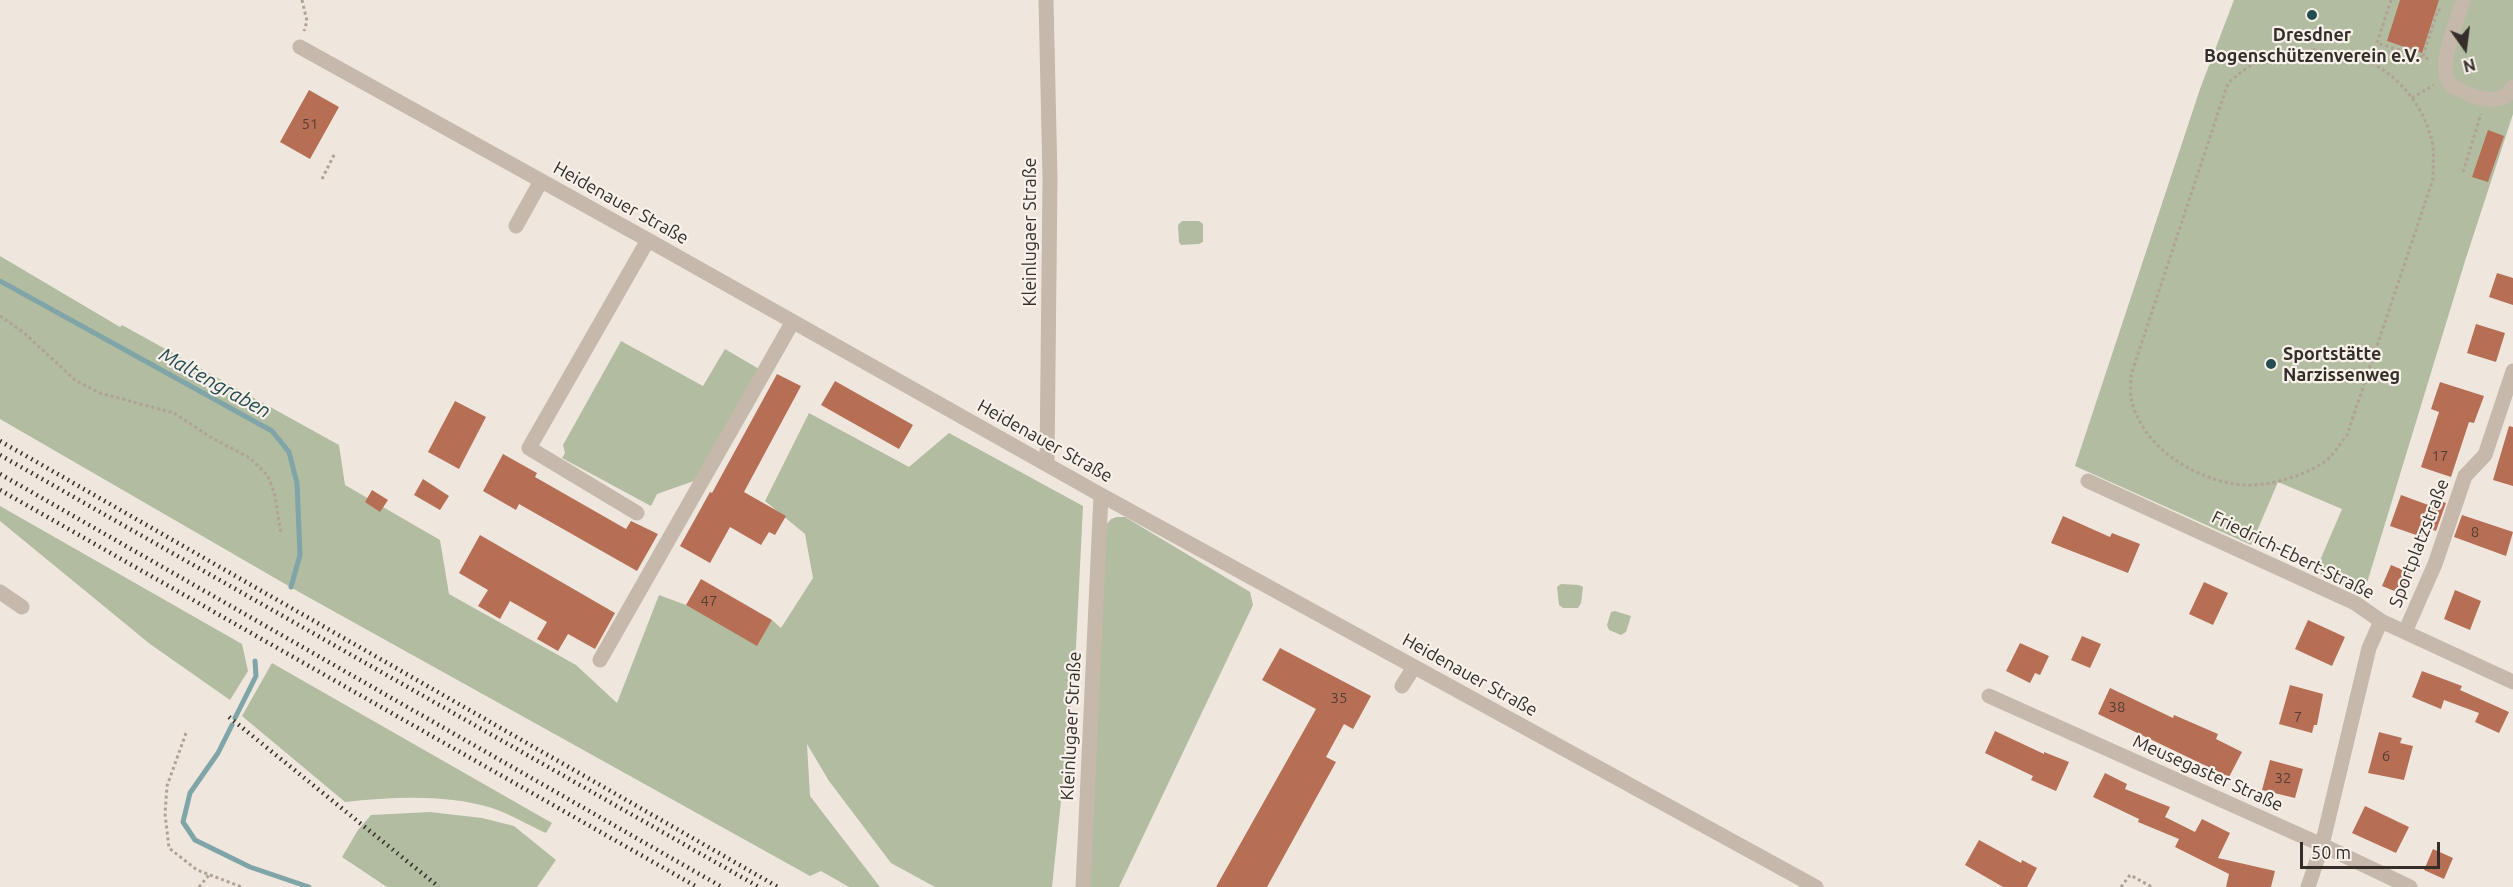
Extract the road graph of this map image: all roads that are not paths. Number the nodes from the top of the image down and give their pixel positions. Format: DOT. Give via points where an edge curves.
graph roads {
  1 [pos="1046,0"];
  2 [pos="2463,0"];
  3 [pos="300,47"];
  4 [pos="2513,87"];
  5 [pos="541,181"];
  6 [pos="516,226"];
  7 [pos="648,240"];
  8 [pos="792,323"];
  9 [pos="2513,372"];
  10 [pos="1047,463"];
  11 [pos="2088,481"];
  12 [pos="1101,495"];
  13 [pos="637,513"];
  14 [pos="0,592"];
  15 [pos="22,607"];
  16 [pos="2381,621"];
  17 [pos="2405,632"];
  18 [pos="600,660"];
  19 [pos="1414,667"];
  20 [pos="2513,682"];
  21 [pos="1402,686"];
  22 [pos="1989,696"];
  23 [pos="2322,845"];
  24 [pos="1083,887"];
  25 [pos="1815,887"];
  26 [pos="2308,887"];
  27 [pos="2410,887"];
  1 -- 10 [label="street, Kleinlugaer Straße" via="1050,178"];
  2 -- 4 [label="street" via="2446,71 2453,88 2495,100 2505,97"];
  3 -- 5 [label="street, Heidenauer Straße"];
  5 -- 6 [label="street"];
  5 -- 7 [label="street, Heidenauer Straße"];
  7 -- 8 [label="street, Heidenauer Straße"];
  7 -- 13 [label="street" via="529,448"];
  8 -- 10 [label="street, Heidenauer Straße"];
  8 -- 18 [label="street"];
  9 -- 17 [label="street, Sportplatzstraße" via="2485,455 2465,476 2435,564"];
  10 -- 12 [label="street, Heidenauer Straße"];
  11 -- 16 [label="street, Friedrich-Ebert-Straße" via="2355,603"];
  12 -- 19 [label="street, Heidenauer Straße"];
  12 -- 24 [label="street, Kleinlugaer Straße"];
  14 -- 15 [label="street"];
  16 -- 17 [label="street, Friedrich-Ebert-Straße"];
  16 -- 23 [label="street, Sportplatzstraße" via="2368,648"];
  17 -- 20 [label="street, Friedrich-Ebert-Straße"];
  19 -- 21 [label="street"];
  19 -- 25 [label="street, Heidenauer Straße"];
  22 -- 23 [label="street, Meusegaster Straße"];
  23 -- 26 [label="street, Sportplatzstraße"];
  23 -- 27 [label="street, Meusegaster Straße"];
}
